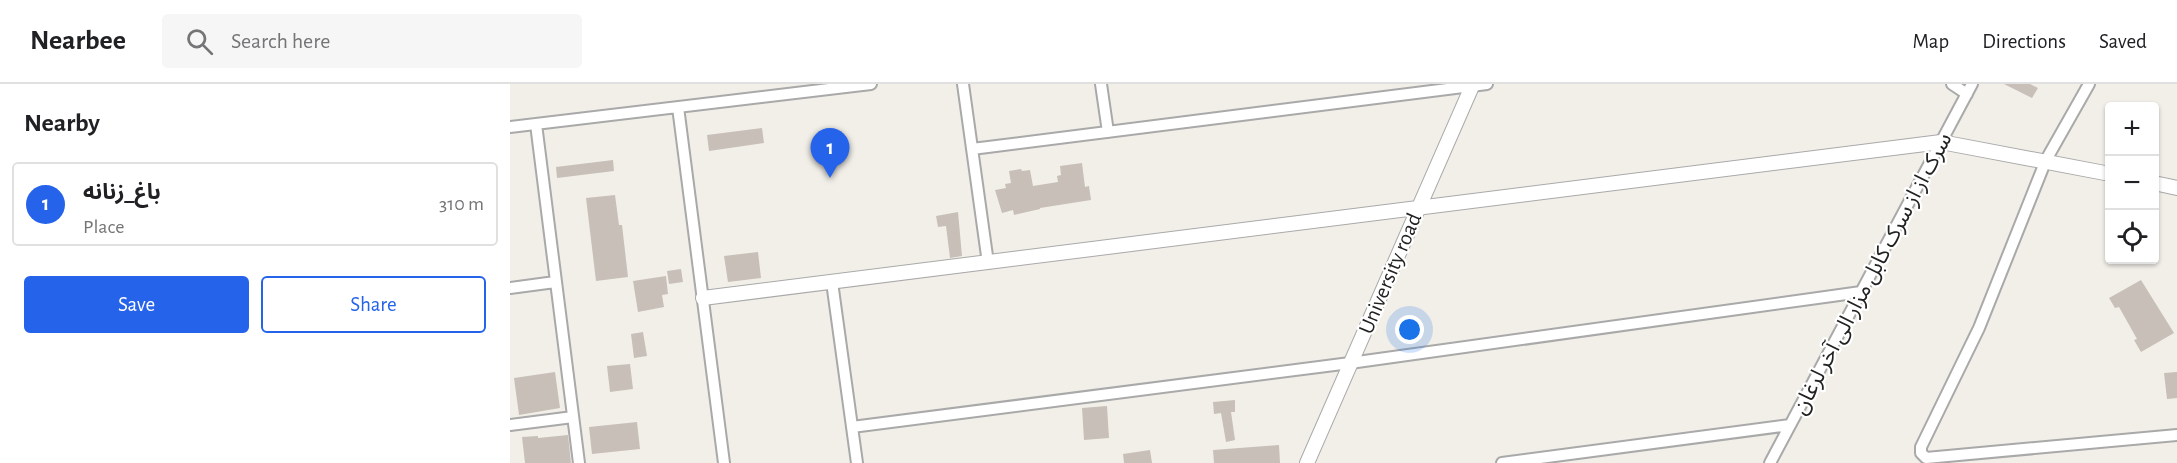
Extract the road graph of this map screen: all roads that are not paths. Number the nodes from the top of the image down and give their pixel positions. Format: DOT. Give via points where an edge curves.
graph roads {
  1 [pos="871,84"];
  2 [pos="963,84"];
  3 [pos="1101,84"];
  4 [pos="1486,84"];
  5 [pos="1952,84"];
  6 [pos="2089,84"];
  7 [pos="1472,85"];
  8 [pos="1969,89"];
  9 [pos="678,107"];
  10 [pos="536,124"];
  11 [pos="510,127"];
  12 [pos="1108,132"];
  13 [pos="1941,142"];
  14 [pos="972,149"];
  15 [pos="2046,160"];
  16 [pos="2105,173"];
  17 [pos="2159,184"];
  18 [pos="2177,188"];
  19 [pos="1418,208"];
  20 [pos="988,263"];
  21 [pos="555,282"];
  22 [pos="832,282"];
  23 [pos="510,288"];
  24 [pos="1861,292"];
  25 [pos="703,298"];
  26 [pos="1350,363"];
  27 [pos="573,417"];
  28 [pos="510,425"];
  29 [pos="1790,425"];
  30 [pos="852,427"];
  31 [pos="2177,435"];
  32 [pos="579,463"];
  33 [pos="724,463"];
  34 [pos="857,463"];
  35 [pos="1307,463"];
  36 [pos="1502,463"];
  37 [pos="1770,463"];
  1 -- 9 [label="street"];
  2 -- 14 [label="street"];
  3 -- 12 [label="street"];
  4 -- 7 [label="street"];
  5 -- 8 [label="street"];
  6 -- 15 [label="street"];
  7 -- 12 [label="street"];
  7 -- 19 [label="street, University road"];
  8 -- 13 [label="street, سرک از از سرک کابل مزار الی آخر لرغان"];
  9 -- 10 [label="street"];
  9 -- 25 [label="street"];
  10 -- 11 [label="street"];
  10 -- 21 [label="street"];
  12 -- 14 [label="street"];
  13 -- 15 [label="street"];
  13 -- 19 [label="street"];
  13 -- 24 [label="street, سرک از از سرک کابل مزار الی آخر لرغان"];
  14 -- 20 [label="street"];
  15 -- 16 [label="street"];
  15 -- 31 [label="street" via="1979,328 1921,453 1926,458"];
  17 -- 18 [label="street"];
  19 -- 20 [label="street"];
  19 -- 26 [label="street, University road"];
  20 -- 22 [label="street"];
  21 -- 23 [label="street"];
  21 -- 27 [label="street"];
  22 -- 25 [label="street"];
  22 -- 30 [label="street"];
  24 -- 26 [label="street"];
  24 -- 29 [label="street, سرک از از سرک کابل مزار الی آخر لرغان"];
  25 -- 33 [label="street"];
  26 -- 30 [label="street"];
  26 -- 35 [label="street, University road"];
  27 -- 28 [label="street"];
  27 -- 32 [label="street"];
  29 -- 36 [label="street"];
  29 -- 37 [label="street, سرک از از سرک کابل مزار الی آخر لرغان"];
  30 -- 34 [label="street"];
}
